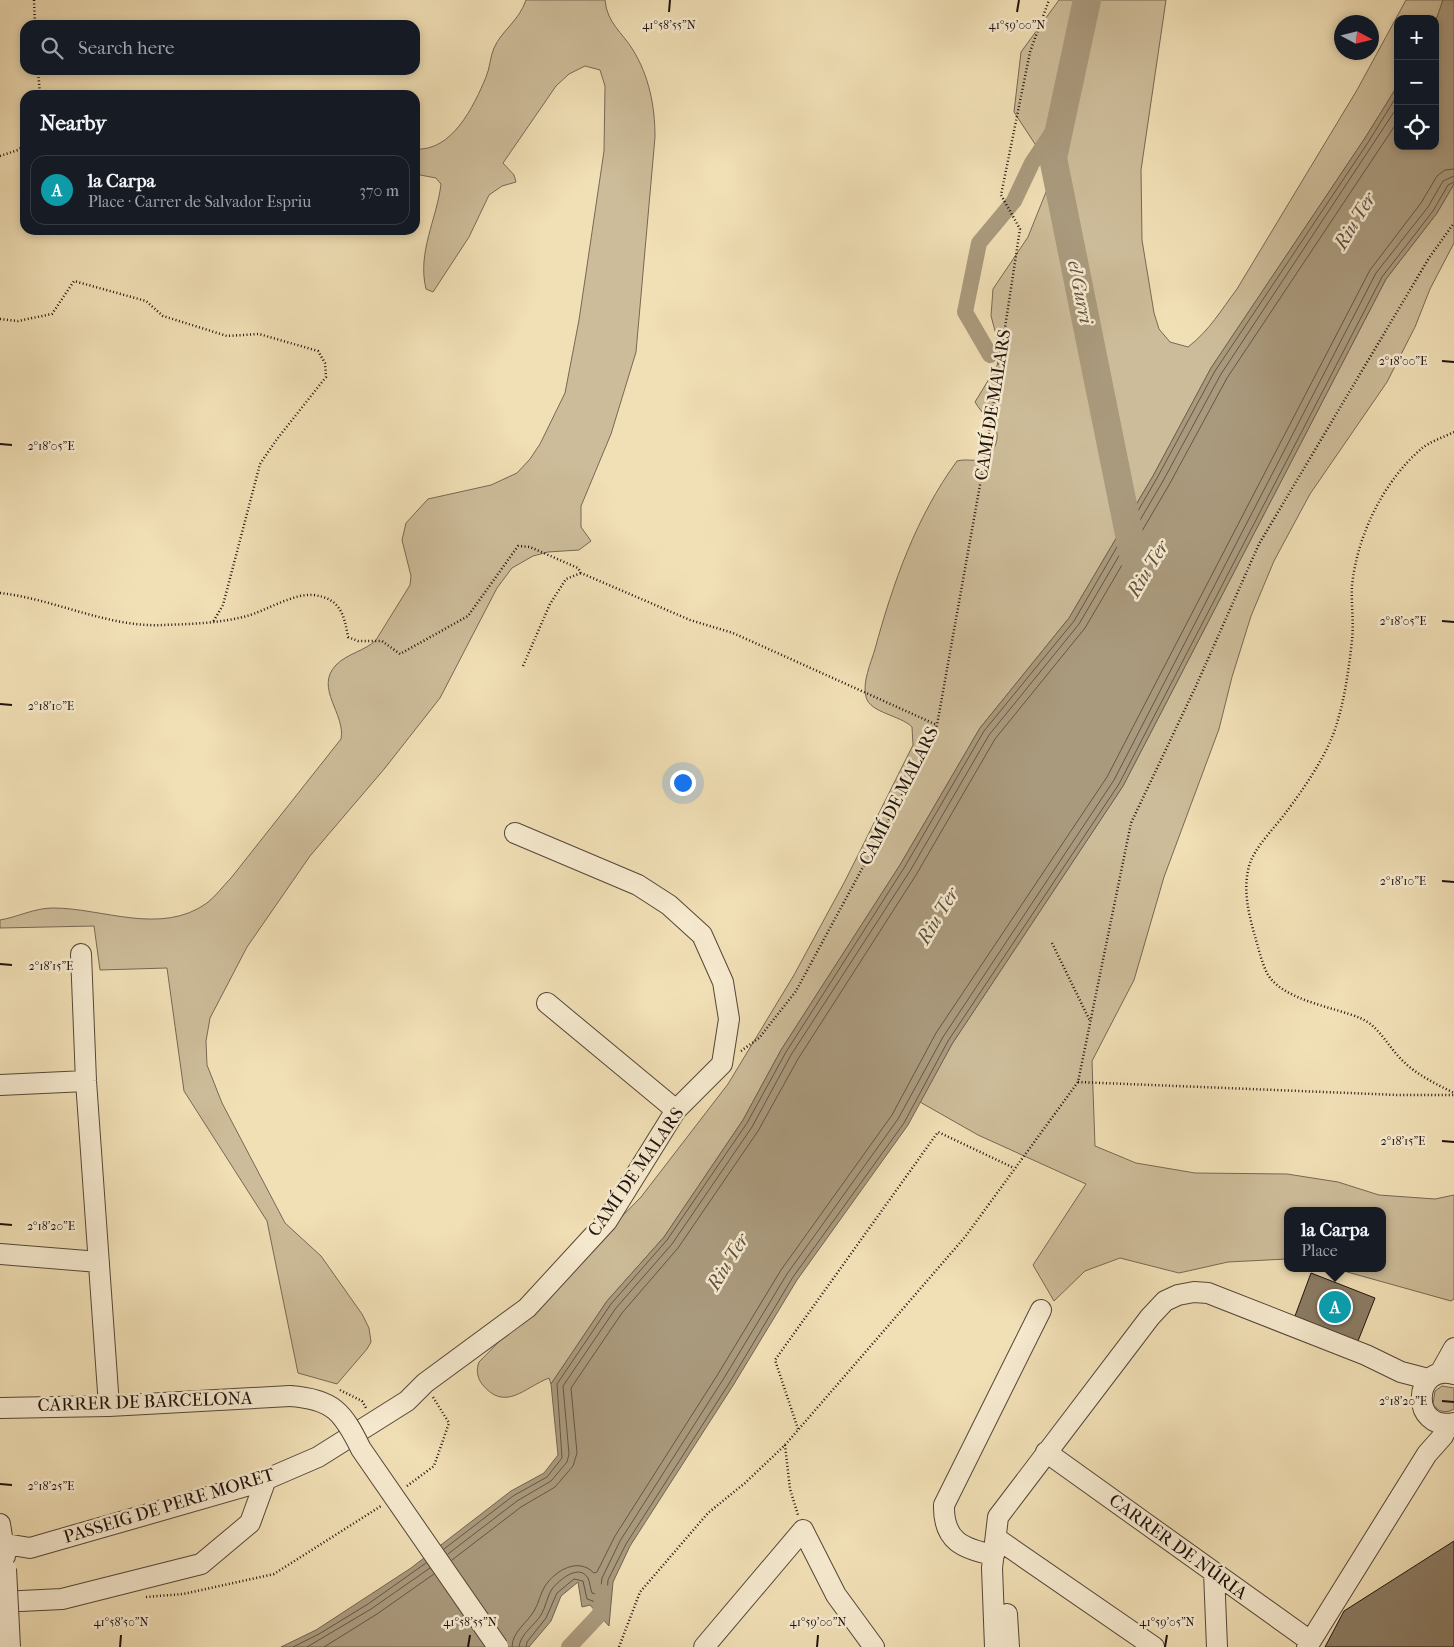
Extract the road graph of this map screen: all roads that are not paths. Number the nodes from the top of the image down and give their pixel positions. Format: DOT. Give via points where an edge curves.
graph roads {
  1 [pos="515,833"];
  2 [pos="81,954"];
  3 [pos="548,1003"];
  4 [pos="86,1081"];
  5 [pos="0,1085"];
  6 [pos="676,1110"];
  7 [pos="0,1254"];
  8 [pos="99,1262"];
  9 [pos="1041,1310"];
  10 [pos="1454,1348"];
  11 [pos="1401,1372"];
  12 [pos="1441,1375"];
  13 [pos="407,1401"];
  14 [pos="109,1406"];
  15 [pos="1423,1407"];
  16 [pos="0,1408"];
  17 [pos="1452,1423"];
  18 [pos="1046,1452"];
  19 [pos="1427,1454"];
  20 [pos="266,1479"];
  21 [pos="0,1524"];
  22 [pos="2,1544"];
  23 [pos="998,1554"];
  24 [pos="1214,1572"];
  25 [pos="0,1602"];
  26 [pos="1308,1644"];
  27 [pos="10,1647"];
  28 [pos="498,1647"];
  29 [pos="704,1647"];
  30 [pos="874,1647"];
  31 [pos="995,1647"];
  32 [pos="1009,1647"];
  33 [pos="1154,1647"];
  34 [pos="1217,1647"];
  1 -- 6 [label="street, CAMÍ DE MALARS" via="638,885 669,905 702,936 723,982 729,1019 722,1064"];
  2 -- 4 [label="street"];
  3 -- 6 [label="street"];
  4 -- 5 [label="street"];
  4 -- 8 [label="street"];
  6 -- 13 [label="street, CAMÍ DE MALARS" via="607,1221 527,1308 424,1383"];
  7 -- 8 [label="street"];
  8 -- 14 [label="street"];
  9 -- 23 [label="street" via="944,1505 944,1520 952,1536 969,1551"];
  10 -- 12 [label="street"];
  11 -- 12 [label="street"];
  11 -- 15 [label="street"];
  11 -- 18 [label="street" via="1220,1296 1194,1292 1178,1295 1165,1301 1150,1317"];
  12 -- 15 [label="street" via="1423,1388"];
  13 -- 20 [label="street, PASSEIG DE PERE MORET" via="318,1457"];
  14 -- 16 [label="street, CARRER DE BARCELONA"];
  14 -- 28 [label="street, CARRER DE BARCELONA, bridge" via="290,1396 310,1397 342,1414 361,1449"];
  15 -- 17 [label="street" via="1438,1422"];
  15 -- 19 [label="street"];
  17 -- 19 [label="street"];
  18 -- 23 [label="street" via="998,1517"];
  18 -- 24 [label="street, CARRER DE NÚRIA"];
  19 -- 26 [label="street"];
  20 -- 22 [label="street, PASSEIG DE PERE MORET" via="30,1548"];
  20 -- 25 [label="street" via="250,1523 201,1564 62,1599"];
  21 -- 22 [label="street"];
  22 -- 27 [label="street, bridge"];
  23 -- 31 [label="street" via="992,1568"];
  23 -- 32 [label="street"];
  23 -- 33 [label="street"];
  24 -- 26 [label="street, CARRER DE NÚRIA"];
  24 -- 34 [label="street"];
  29 -- 30 [label="street" via="803,1530 836,1594"];
}
